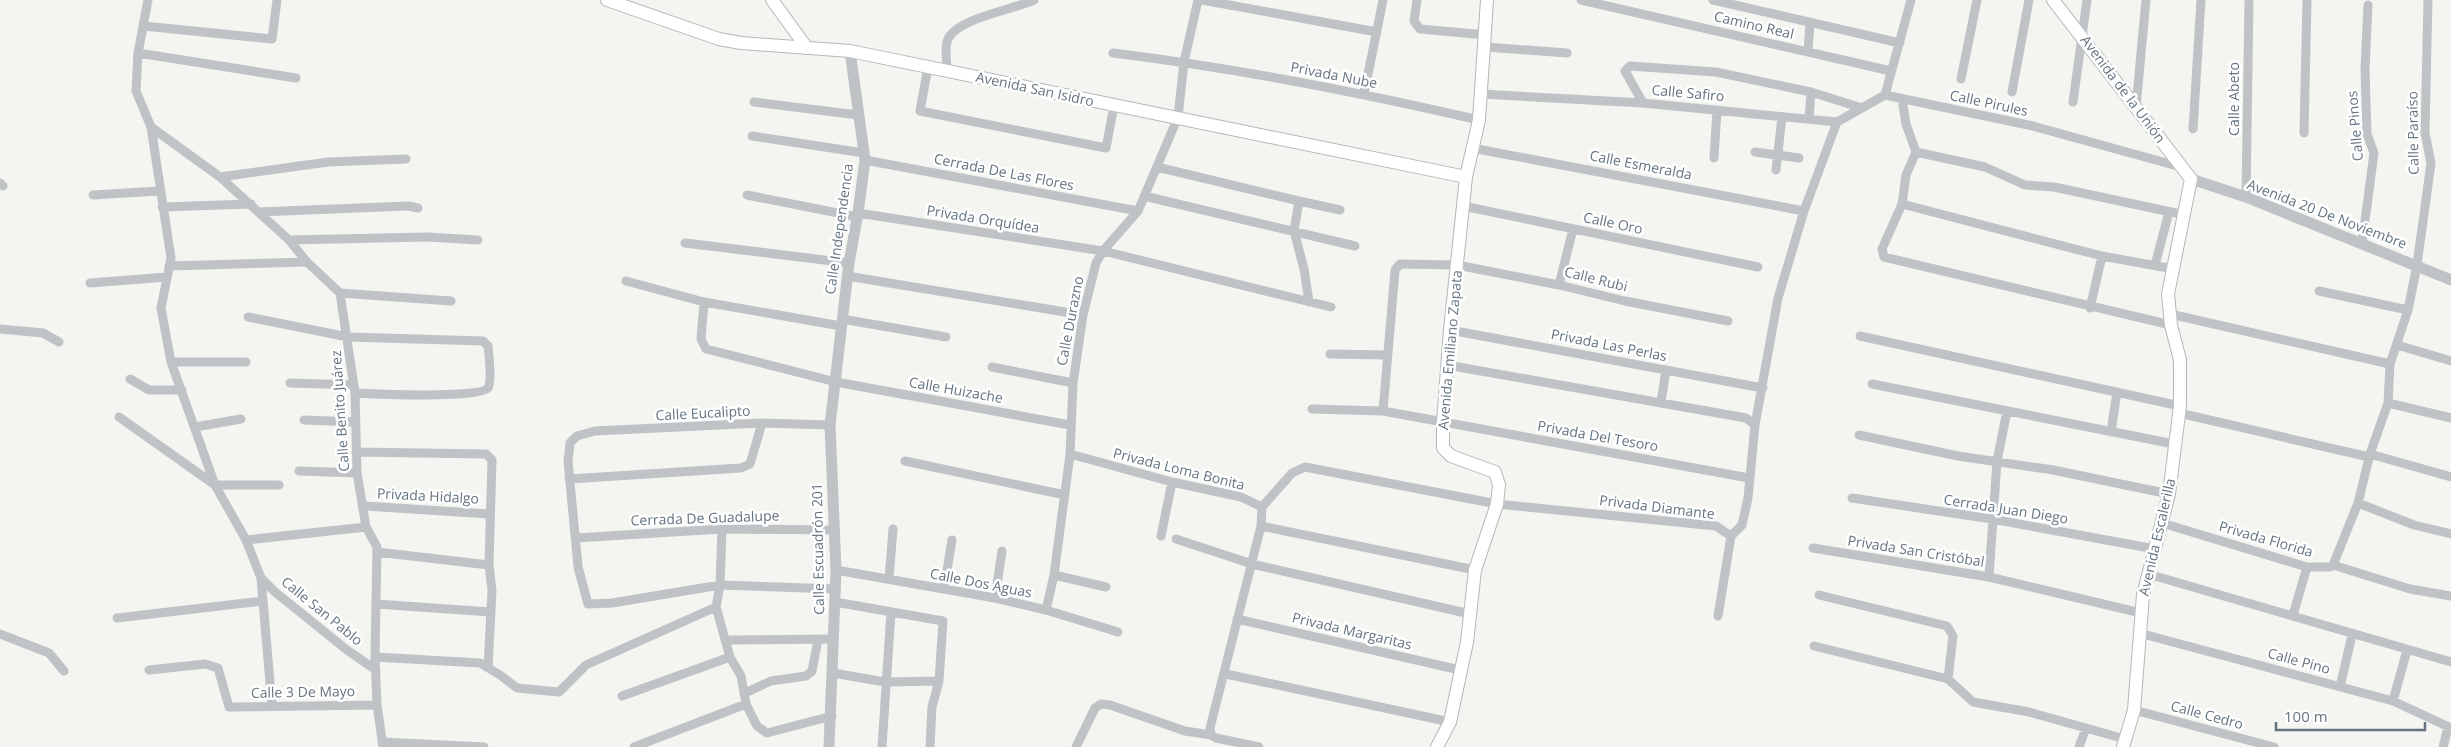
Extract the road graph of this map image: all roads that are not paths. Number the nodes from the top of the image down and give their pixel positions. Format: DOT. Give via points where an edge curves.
graph roads {
  1 [pos="148,0"];
  2 [pos="277,0"];
  3 [pos="607,0"];
  4 [pos="772,0"];
  5 [pos="1034,0"];
  6 [pos="1198,0"];
  7 [pos="1202,0"];
  8 [pos="1384,0"];
  9 [pos="1417,0"];
  10 [pos="1487,0"];
  11 [pos="1585,0"];
  12 [pos="1714,0"];
  13 [pos="1911,0"];
  14 [pos="1977,0"];
  15 [pos="2029,0"];
  16 [pos="2053,0"];
  17 [pos="2087,0"];
  18 [pos="2146,0"];
  19 [pos="2201,0"];
  20 [pos="2249,0"];
  21 [pos="2307,0"];
  22 [pos="2428,0"];
  23 [pos="2368,5"];
  24 [pos="1810,23"];
  25 [pos="144,26"];
  26 [pos="1377,32"];
  27 [pos="2082,36"];
  28 [pos="1485,41"];
  29 [pos="1900,43"];
  30 [pos="807,48"];
  31 [pos="850,51"];
  32 [pos="1808,51"];
  33 [pos="138,53"];
  34 [pos="1113,53"];
  35 [pos="1567,54"];
  36 [pos="1184,62"];
  37 [pos="928,67"];
  38 [pos="946,70"];
  39 [pos="1891,71"];
  40 [pos="296,78"];
  41 [pos="1961,79"];
  42 [pos="1811,92"];
  43 [pos="2012,92"];
  44 [pos="1364,94"];
  45 [pos="1481,94"];
  46 [pos="1885,95"];
  47 [pos="1902,99"];
  48 [pos="754,102"];
  49 [pos="2074,102"];
  50 [pos="1643,103"];
  51 [pos="1114,106"];
  52 [pos="2136,107"];
  53 [pos="1862,108"];
  54 [pos="1717,110"];
  55 [pos="858,115"];
  56 [pos="1178,117"];
  57 [pos="1782,117"];
  58 [pos="1809,118"];
  59 [pos="1479,120"];
  60 [pos="1837,122"];
  61 [pos="151,127"];
  62 [pos="2193,129"];
  63 [pos="2304,133"];
  64 [pos="752,136"];
  65 [pos="1472,148"];
  66 [pos="1755,152"];
  67 [pos="1916,152"];
  68 [pos="1778,155"];
  69 [pos="864,157"];
  70 [pos="1714,158"];
  71 [pos="1799,158"];
  72 [pos="406,159"];
  73 [pos="1157,167"];
  74 [pos="2183,167"];
  75 [pos="1776,170"];
  76 [pos="220,177"];
  77 [pos="1466,177"];
  78 [pos="2191,179"];
  79 [pos="160,191"];
  80 [pos="93,195"];
  81 [pos="747,195"];
  82 [pos="1144,196"];
  83 [pos="2246,197"];
  84 [pos="1299,201"];
  85 [pos="251,204"];
  86 [pos="1902,204"];
  87 [pos="1463,206"];
  88 [pos="162,207"];
  89 [pos="418,208"];
  90 [pos="1340,210"];
  91 [pos="1138,211"];
  92 [pos="1804,211"];
  93 [pos="258,212"];
  94 [pos="2168,212"];
  95 [pos="858,215"];
  96 [pos="2185,215"];
  97 [pos="1573,229"];
  98 [pos="1294,231"];
  99 [pos="289,240"];
  100 [pos="478,240"];
  101 [pos="685,243"];
  102 [pos="2362,243"];
  103 [pos="1355,246"];
  104 [pos="1103,251"];
  105 [pos="2102,256"];
  106 [pos="308,262"];
  107 [pos="849,263"];
  108 [pos="2155,265"];
  109 [pos="2417,265"];
  110 [pos="169,266"];
  111 [pos="1457,266"];
  112 [pos="1758,267"];
  113 [pos="2174,269"];
  114 [pos="847,276"];
  115 [pos="167,278"];
  116 [pos="2451,280"];
  117 [pos="626,281"];
  118 [pos="90,283"];
  119 [pos="1560,284"];
  120 [pos="2319,291"];
  121 [pos="340,293"];
  122 [pos="451,301"];
  123 [pos="704,302"];
  124 [pos="1309,302"];
  125 [pos="1331,307"];
  126 [pos="2090,308"];
  127 [pos="2408,310"];
  128 [pos="1083,315"];
  129 [pos="248,317"];
  130 [pos="2170,320"];
  131 [pos="1728,321"];
  132 [pos="841,322"];
  133 [pos="0,328"];
  134 [pos="1450,330"];
  135 [pos="1860,336"];
  136 [pos="348,337"];
  137 [pos="946,337"];
  138 [pos="59,342"];
  139 [pos="2397,345"];
  140 [pos="1330,354"];
  141 [pos="1387,355"];
  142 [pos="2451,361"];
  143 [pos="172,362"];
  144 [pos="246,362"];
  145 [pos="2390,364"];
  146 [pos="1447,365"];
  147 [pos="992,367"];
  148 [pos="1666,370"];
  149 [pos="130,379"];
  150 [pos="836,382"];
  151 [pos="290,383"];
  152 [pos="1073,383"];
  153 [pos="1872,384"];
  154 [pos="1763,388"];
  155 [pos="354,389"];
  156 [pos="182,390"];
  157 [pos="2117,392"];
  158 [pos="1661,402"];
  159 [pos="2388,403"];
  160 [pos="1312,409"];
  161 [pos="2180,410"];
  162 [pos="1383,411"];
  163 [pos="2007,411"];
  164 [pos="119,418"];
  165 [pos="2451,418"];
  166 [pos="242,419"];
  167 [pos="304,420"];
  168 [pos="356,422"];
  169 [pos="1443,422"];
  170 [pos="762,423"];
  171 [pos="830,425"];
  172 [pos="1070,425"];
  173 [pos="1755,425"];
  174 [pos="195,426"];
  175 [pos="2111,432"];
  176 [pos="1859,434"];
  177 [pos="2174,444"];
  178 [pos="356,452"];
  179 [pos="1070,454"];
  180 [pos="2370,455"];
  181 [pos="905,461"];
  182 [pos="1997,461"];
  183 [pos="299,472"];
  184 [pos="357,473"];
  185 [pos="2451,477"];
  186 [pos="1749,478"];
  187 [pos="569,479"];
  188 [pos="1172,482"];
  189 [pos="215,485"];
  190 [pos="279,485"];
  191 [pos="2169,494"];
  192 [pos="1065,495"];
  193 [pos="1852,498"];
  194 [pos="2358,503"];
  195 [pos="1497,504"];
  196 [pos="365,506"];
  197 [pos="1262,507"];
  198 [pos="489,514"];
  199 [pos="1992,519"];
  200 [pos="2162,523"];
  201 [pos="366,526"];
  202 [pos="1261,526"];
  203 [pos="722,529"];
  204 [pos="893,529"];
  205 [pos="834,530"];
  206 [pos="2451,534"];
  207 [pos="1161,536"];
  208 [pos="1731,536"];
  209 [pos="576,538"];
  210 [pos="1176,539"];
  211 [pos="246,540"];
  212 [pos="952,540"];
  213 [pos="1812,548"];
  214 [pos="2156,548"];
  215 [pos="1002,551"];
  216 [pos="377,552"];
  217 [pos="1252,564"];
  218 [pos="489,565"];
  219 [pos="2333,565"];
  220 [pos="2307,566"];
  221 [pos="836,570"];
  222 [pos="1475,570"];
  223 [pos="2148,574"];
  224 [pos="1054,575"];
  225 [pos="1989,577"];
  226 [pos="261,578"];
  227 [pos="889,579"];
  228 [pos="720,585"];
  229 [pos="1106,587"];
  230 [pos="944,588"];
  231 [pos="836,589"];
  232 [pos="1819,595"];
  233 [pos="2451,596"];
  234 [pos="995,598"];
  235 [pos="263,601"];
  236 [pos="835,602"];
  237 [pos="376,604"];
  238 [pos="716,607"];
  239 [pos="1046,610"];
  240 [pos="491,612"];
  241 [pos="891,612"];
  242 [pos="1470,614"];
  243 [pos="2141,614"];
  244 [pos="2293,615"];
  245 [pos="1718,616"];
  246 [pos="117,618"];
  247 [pos="1237,619"];
  248 [pos="1118,632"];
  249 [pos="2140,633"];
  250 [pos="0,634"];
  251 [pos="2352,635"];
  252 [pos="833,638"];
  253 [pos="725,640"];
  254 [pos="818,640"];
  255 [pos="1814,646"];
  256 [pos="2407,650"];
  257 [pos="374,657"];
  258 [pos="730,657"];
  259 [pos="2447,661"];
  260 [pos="488,668"];
  261 [pos="64,670"];
  262 [pos="149,670"];
  263 [pos="376,670"];
  264 [pos="1460,670"];
  265 [pos="833,673"];
  266 [pos="1226,674"];
  267 [pos="1948,679"];
  268 [pos="939,681"];
  269 [pos="885,682"];
  270 [pos="2340,687"];
  271 [pos="745,693"];
  272 [pos="622,696"];
  273 [pos="2393,701"];
  274 [pos="746,704"];
  275 [pos="377,705"];
  276 [pos="272,706"];
  277 [pos="2134,710"];
  278 [pos="832,716"];
  279 [pos="1450,722"];
  280 [pos="2450,727"];
  281 [pos="2086,728"];
  282 [pos="1211,735"];
  283 [pos="2124,743"];
  284 [pos="382,745"];
  285 [pos="484,747"];
  286 [pos="634,747"];
  287 [pos="829,747"];
  288 [pos="882,747"];
  289 [pos="930,747"];
  290 [pos="1076,747"];
  291 [pos="1259,747"];
  292 [pos="1436,747"];
  293 [pos="2079,747"];
  294 [pos="2274,747"];
  295 [pos="2443,747"];
  1 -- 25 [label="street"];
  2 -- 25 [label="street" via="272,39"];
  3 -- 30 [label="main road, Avenida San Isidro" via="719,39"];
  4 -- 30 [label="main road"];
  5 -- 38 [label="street" via="979,17 954,31 946,46"];
  6 -- 36 [label="street, Calle Durazno"];
  7 -- 26 [label="street"];
  8 -- 26 [label="street"];
  9 -- 28 [label="street" via="1414,21 1420,28"];
  10 -- 28 [label="main road, Avenida Emiliano Zapata"];
  11 -- 32 [label="street, Camino Real"];
  12 -- 24 [label="street"];
  13 -- 29 [label="street"];
  14 -- 41 [label="street"];
  15 -- 43 [label="street"];
  16 -- 27 [label="main road, Avenida de la Unión"];
  17 -- 27 [label="street"];
  18 -- 52 [label="street"];
  19 -- 62 [label="street"];
  20 -- 83 [label="street, Calle Abeto"];
  21 -- 63 [label="street"];
  22 -- 109 [label="street, Calle Paraíso" via="2425,133 2431,163"];
  23 -- 102 [label="street, Calle Pinos" via="2367,134 2374,153"];
  24 -- 29 [label="street"];
  24 -- 32 [label="street"];
  25 -- 33 [label="street"];
  26 -- 44 [label="street"];
  27 -- 49 [label="street"];
  27 -- 52 [label="main road, Avenida de la Unión"];
  28 -- 35 [label="street"];
  28 -- 45 [label="main road, Avenida Emiliano Zapata"];
  29 -- 39 [label="street"];
  30 -- 31 [label="main road, Avenida San Isidro"];
  31 -- 37 [label="main road, Avenida San Isidro"];
  31 -- 55 [label="street, Calle Independencia"];
  32 -- 39 [label="street, Camino Real"];
  33 -- 40 [label="street"];
  33 -- 61 [label="street" via="136,92"];
  34 -- 36 [label="street, Privada Nube"];
  36 -- 44 [label="street, Privada Nube"];
  36 -- 56 [label="street, Calle Durazno"];
  37 -- 38 [label="main road, Avenida San Isidro"];
  37 -- 51 [label="street" via="920,112 1106,148"];
  38 -- 51 [label="main road, Avenida San Isidro"];
  39 -- 46 [label="street"];
  42 -- 50 [label="street" via="1716,72 1630,66 1626,71 1627,77"];
  42 -- 53 [label="street"];
  42 -- 58 [label="street"];
  44 -- 59 [label="street, Privada Nube"];
  45 -- 50 [label="street, Calle Safiro"];
  45 -- 59 [label="main road, Avenida Emiliano Zapata"];
  46 -- 47 [label="street, Calle Pirules"];
  46 -- 53 [label="street"];
  47 -- 67 [label="street" via="1906,124"];
  47 -- 74 [label="street, Calle Pirules" via="2033,126"];
  48 -- 55 [label="street"];
  50 -- 54 [label="street, Calle Safiro"];
  51 -- 56 [label="main road, Avenida San Isidro"];
  52 -- 74 [label="main road, Avenida de la Unión"];
  53 -- 60 [label="street"];
  54 -- 57 [label="street, Calle Safiro"];
  54 -- 70 [label="street"];
  55 -- 69 [label="street, Calle Independencia"];
  56 -- 73 [label="street, Calle Durazno"];
  56 -- 77 [label="main road, Avenida San Isidro"];
  57 -- 58 [label="street, Calle Safiro"];
  57 -- 68 [label="street"];
  58 -- 60 [label="street, Calle Safiro"];
  59 -- 65 [label="main road, Avenida Emiliano Zapata"];
  60 -- 92 [label="street"];
  61 -- 76 [label="street"];
  61 -- 79 [label="street"];
  64 -- 69 [label="street, Cerrada De Las Flores"];
  65 -- 77 [label="main road, Avenida Emiliano Zapata"];
  65 -- 92 [label="street, Calle Esmeralda"];
  66 -- 68 [label="street"];
  67 -- 86 [label="street" via="1906,176"];
  67 -- 94 [label="street" via="1985,167 2025,185 2054,187"];
  68 -- 71 [label="street"];
  68 -- 75 [label="street"];
  69 -- 91 [label="street, Cerrada De Las Flores"];
  69 -- 95 [label="street, Calle Independencia"];
  72 -- 76 [label="street" via="328,162"];
  73 -- 82 [label="street, Calle Durazno"];
  73 -- 84 [label="street"];
  74 -- 78 [label="main road, Avenida de la Unión"];
  76 -- 85 [label="street"];
  77 -- 87 [label="main road, Avenida Emiliano Zapata"];
  78 -- 83 [label="street, Avenida 20 De Noviembre"];
  78 -- 96 [label="main road, Avenida Escalerilla"];
  79 -- 80 [label="street"];
  79 -- 88 [label="street"];
  81 -- 95 [label="street, Privada Orquídea"];
  82 -- 91 [label="street, Calle Durazno"];
  82 -- 98 [label="street"];
  83 -- 102 [label="street, Avenida 20 De Noviembre"];
  84 -- 90 [label="street"];
  84 -- 98 [label="street"];
  85 -- 88 [label="street"];
  85 -- 93 [label="street"];
  86 -- 105 [label="street"];
  86 -- 126 [label="street" via="1882,249 1887,259"];
  87 -- 97 [label="street, Calle Oro"];
  87 -- 111 [label="main road, Avenida Emiliano Zapata"];
  88 -- 110 [label="street" via="171,258"];
  89 -- 93 [label="street"];
  91 -- 104 [label="street, Calle Durazno"];
  92 -- 154 [label="street" via="1778,298"];
  93 -- 99 [label="street"];
  94 -- 96 [label="street"];
  94 -- 108 [label="street"];
  95 -- 104 [label="street, Privada Orquídea"];
  95 -- 107 [label="street, Calle Independencia"];
  96 -- 113 [label="main road, Avenida Escalerilla"];
  97 -- 112 [label="street, Calle Oro"];
  97 -- 119 [label="street"];
  98 -- 103 [label="street"];
  98 -- 124 [label="street"];
  99 -- 100 [label="street" via="427,237"];
  99 -- 106 [label="street"];
  101 -- 107 [label="street"];
  102 -- 109 [label="street, Avenida 20 De Noviembre"];
  104 -- 124 [label="street, Privada Orquídea"];
  104 -- 128 [label="street, Calle Durazno" via="1096,263"];
  105 -- 108 [label="street"];
  105 -- 126 [label="street"];
  106 -- 110 [label="street"];
  106 -- 121 [label="street"];
  107 -- 114 [label="street, Calle Independencia"];
  108 -- 113 [label="street"];
  109 -- 116 [label="street, Avenida 20 De Noviembre"];
  109 -- 127 [label="street, Calle Paraíso"];
  110 -- 115 [label="street"];
  111 -- 119 [label="street, Calle Rubi"];
  111 -- 134 [label="main road, Avenida Emiliano Zapata"];
  111 -- 141 [label="street, Calle Rubi" via="1400,264 1395,270"];
  113 -- 130 [label="main road, Avenida Escalerilla" via="2168,294"];
  114 -- 128 [label="street"];
  114 -- 132 [label="street, Calle Independencia"];
  115 -- 118 [label="street"];
  115 -- 143 [label="street" via="161,308"];
  117 -- 123 [label="street"];
  119 -- 131 [label="street, Calle Rubi" via="1625,301"];
  120 -- 127 [label="street"];
  121 -- 122 [label="street"];
  121 -- 136 [label="street, Calle Benito Juárez"];
  123 -- 132 [label="street"];
  123 -- 150 [label="street, Calle Huizache" via="701,339 706,349"];
  124 -- 125 [label="street, Privada Orquídea"];
  126 -- 130 [label="street"];
  127 -- 139 [label="street, Calle Paraíso"];
  128 -- 152 [label="street, Calle Durazno"];
  129 -- 136 [label="street"];
  130 -- 145 [label="street"];
  130 -- 161 [label="main road, Avenida Escalerilla" via="2180,360"];
  132 -- 137 [label="street"];
  132 -- 150 [label="street, Calle Independencia"];
  133 -- 138 [label="street" via="43,333"];
  134 -- 146 [label="main road, Avenida Emiliano Zapata"];
  134 -- 148 [label="street, Privada Las Perlas"];
  135 -- 157 [label="street"];
  136 -- 155 [label="street, Calle Benito Juárez"];
  136 -- 155 [label="street" via="482,341 488,346 490,382 482,392 450,395"];
  139 -- 142 [label="street"];
  139 -- 145 [label="street, Calle Paraíso"];
  140 -- 141 [label="street"];
  141 -- 162 [label="street"];
  143 -- 144 [label="street"];
  143 -- 156 [label="street"];
  145 -- 159 [label="street, Calle Paraíso"];
  146 -- 158 [label="street"];
  146 -- 169 [label="main road, Avenida Emiliano Zapata"];
  147 -- 152 [label="street"];
  148 -- 154 [label="street, Privada Las Perlas"];
  148 -- 158 [label="street"];
  149 -- 156 [label="street" via="149,390"];
  150 -- 171 [label="street, Calle Escuadrón 201"];
  150 -- 172 [label="street, Calle Huizache"];
  151 -- 155 [label="street"];
  152 -- 172 [label="street, Calle Durazno"];
  153 -- 163 [label="street"];
  154 -- 173 [label="street"];
  155 -- 168 [label="street, Calle Benito Juárez"];
  156 -- 174 [label="street"];
  157 -- 161 [label="street"];
  157 -- 175 [label="street"];
  158 -- 173 [label="street" via="1737,415"];
  159 -- 165 [label="street"];
  159 -- 180 [label="street, Calle Paraíso"];
  160 -- 162 [label="street, Privada Del Tesoro"];
  161 -- 177 [label="main road, Avenida Escalerilla"];
  161 -- 180 [label="street"];
  162 -- 169 [label="street, Privada Del Tesoro"];
  163 -- 175 [label="street"];
  163 -- 182 [label="street"];
  164 -- 189 [label="street"];
  166 -- 174 [label="street"];
  167 -- 168 [label="street"];
  168 -- 178 [label="street, Calle Benito Juárez"];
  169 -- 186 [label="street, Privada Del Tesoro"];
  169 -- 195 [label="main road, Avenida Emiliano Zapata" via="1443,448 1451,456 1495,472 1499,485"];
  170 -- 171 [label="street, Calle Eucalipto"];
  170 -- 187 [label="street" via="750,464 741,468"];
  170 -- 187 [label="street, Calle Eucalipto" via="596,431 577,436 570,443"];
  171 -- 205 [label="street, Calle Escuadrón 201"];
  172 -- 179 [label="street, Calle Durazno"];
  173 -- 186 [label="street"];
  174 -- 189 [label="street"];
  175 -- 177 [label="street"];
  176 -- 182 [label="street" via="1958,456"];
  177 -- 191 [label="main road, Avenida Escalerilla"];
  178 -- 184 [label="street, Calle Benito Juárez"];
  178 -- 198 [label="street" via="486,454 492,460"];
  179 -- 188 [label="street, Privada Loma Bonita"];
  179 -- 192 [label="street, Calle Durazno"];
  180 -- 185 [label="street"];
  180 -- 194 [label="street, Calle Paraíso"];
  181 -- 192 [label="street"];
  182 -- 191 [label="street"];
  182 -- 199 [label="street"];
  183 -- 184 [label="street"];
  184 -- 196 [label="street, Calle Benito Juárez"];
  186 -- 208 [label="street" via="1742,525"];
  187 -- 209 [label="street"];
  188 -- 197 [label="street, Privada Loma Bonita" via="1241,497"];
  188 -- 207 [label="street"];
  189 -- 190 [label="street"];
  189 -- 211 [label="street, Calle San Pablo"];
  191 -- 200 [label="main road, Avenida Escalerilla"];
  192 -- 224 [label="street, Calle Durazno"];
  193 -- 199 [label="street, Cerrada Juan Diego"];
  194 -- 206 [label="street" via="2414,525"];
  194 -- 219 [label="street, Calle Paraíso"];
  195 -- 197 [label="street, Privada Diamante" via="1305,467 1292,473"];
  195 -- 208 [label="street, Privada Diamante" via="1716,526"];
  195 -- 222 [label="main road, Avenida Emiliano Zapata"];
  196 -- 198 [label="street, Privada Hidalgo"];
  196 -- 201 [label="street, Calle Benito Juárez"];
  197 -- 202 [label="street"];
  198 -- 218 [label="street"];
  199 -- 214 [label="street, Cerrada Juan Diego"];
  199 -- 225 [label="street"];
  200 -- 214 [label="main road, Avenida Escalerilla"];
  200 -- 220 [label="street, Privada Florida"];
  201 -- 211 [label="street"];
  201 -- 216 [label="street, Calle Benito Juárez"];
  202 -- 217 [label="street"];
  202 -- 222 [label="street"];
  203 -- 205 [label="street, Cerrada De Guadalupe"];
  203 -- 209 [label="street, Cerrada De Guadalupe"];
  203 -- 228 [label="street"];
  204 -- 227 [label="street"];
  205 -- 221 [label="street, Calle Escuadrón 201"];
  208 -- 245 [label="street"];
  209 -- 228 [label="street" via="578,567 588,604"];
  210 -- 217 [label="street"];
  211 -- 226 [label="street, Calle San Pablo"];
  212 -- 230 [label="street"];
  213 -- 225 [label="street, Privada San Cristóbal"];
  214 -- 223 [label="main road, Avenida Escalerilla"];
  215 -- 234 [label="street"];
  216 -- 218 [label="street"];
  216 -- 237 [label="street, Calle Benito Juárez"];
  217 -- 242 [label="street"];
  217 -- 247 [label="street"];
  218 -- 240 [label="street"];
  219 -- 220 [label="street, Privada Florida"];
  219 -- 233 [label="street, Privada Florida" via="2410,589"];
  220 -- 244 [label="street"];
  221 -- 227 [label="street, Calle Dos Aguas"];
  221 -- 231 [label="street, Calle Escuadrón 201"];
  222 -- 242 [label="main road, Avenida Emiliano Zapata"];
  223 -- 243 [label="main road, Avenida Escalerilla"];
  223 -- 244 [label="street"];
  224 -- 229 [label="street"];
  224 -- 239 [label="street, Calle Durazno"];
  225 -- 243 [label="street, Privada San Cristóbal"];
  226 -- 235 [label="street"];
  226 -- 263 [label="street, Calle San Pablo"];
  227 -- 230 [label="street, Calle Dos Aguas"];
  228 -- 231 [label="street"];
  228 -- 238 [label="street"];
  230 -- 234 [label="street, Calle Dos Aguas"];
  231 -- 236 [label="street, Calle Escuadrón 201"];
  232 -- 267 [label="street" via="1947,626 1953,636"];
  234 -- 239 [label="street, Calle Dos Aguas"];
  235 -- 246 [label="street"];
  235 -- 276 [label="street"];
  236 -- 241 [label="street"];
  236 -- 252 [label="street, Calle Escuadrón 201"];
  237 -- 240 [label="street"];
  237 -- 257 [label="street, Calle Benito Juárez"];
  238 -- 253 [label="street"];
  238 -- 260 [label="street" via="586,665 559,692 517,688"];
  239 -- 248 [label="street, Calle Dos Aguas"];
  240 -- 260 [label="street"];
  241 -- 268 [label="street" via="944,621"];
  241 -- 269 [label="street"];
  242 -- 264 [label="main road, Avenida Emiliano Zapata"];
  243 -- 249 [label="main road, Avenida Escalerilla"];
  244 -- 251 [label="street"];
  247 -- 264 [label="street, Privada Margaritas"];
  247 -- 266 [label="street"];
  249 -- 270 [label="street, Calle Pino"];
  249 -- 277 [label="main road, Avenida Escalerilla"];
  250 -- 261 [label="street" via="48,653"];
  251 -- 256 [label="street"];
  251 -- 270 [label="street"];
  252 -- 254 [label="street"];
  252 -- 265 [label="street, Calle Escuadrón 201"];
  253 -- 254 [label="street"];
  253 -- 258 [label="street"];
  254 -- 271 [label="street" via="812,671 806,676 771,681"];
  255 -- 267 [label="street"];
  256 -- 259 [label="street"];
  256 -- 273 [label="street"];
  257 -- 260 [label="street" via="480,664"];
  257 -- 263 [label="street, Calle Benito Juárez"];
  258 -- 271 [label="street" via="742,676"];
  258 -- 272 [label="street"];
  262 -- 276 [label="street, Calle 3 De Mayo" via="205,664 218,668 229,707"];
  263 -- 275 [label="street, Calle Benito Juárez"];
  264 -- 279 [label="main road, Avenida Emiliano Zapata"];
  265 -- 269 [label="street"];
  265 -- 278 [label="street, Calle Escuadrón 201"];
  266 -- 279 [label="street"];
  266 -- 282 [label="street" via="1210,728"];
  267 -- 281 [label="street" via="1973,702 2029,712"];
  268 -- 269 [label="street"];
  268 -- 289 [label="street" via="932,707"];
  269 -- 288 [label="street"];
  270 -- 273 [label="street, Calle Pino"];
  271 -- 274 [label="street"];
  273 -- 280 [label="street, Calle Pino"];
  274 -- 278 [label="street" via="757,726 767,733"];
  274 -- 286 [label="street"];
  275 -- 276 [label="street, Calle 3 De Mayo"];
  275 -- 284 [label="street, Calle Benito Juárez"];
  277 -- 283 [label="main road, Avenida Escalerilla"];
  277 -- 294 [label="street, Calle Cedro"];
  278 -- 287 [label="street, Calle Escuadrón 201"];
  279 -- 292 [label="main road, Avenida Emiliano Zapata"];
  280 -- 295 [label="street"];
  281 -- 283 [label="street"];
  281 -- 293 [label="street"];
  282 -- 290 [label="street" via="1185,731 1101,704 1095,708"];
  282 -- 291 [label="street"];
  284 -- 285 [label="street"];
}
